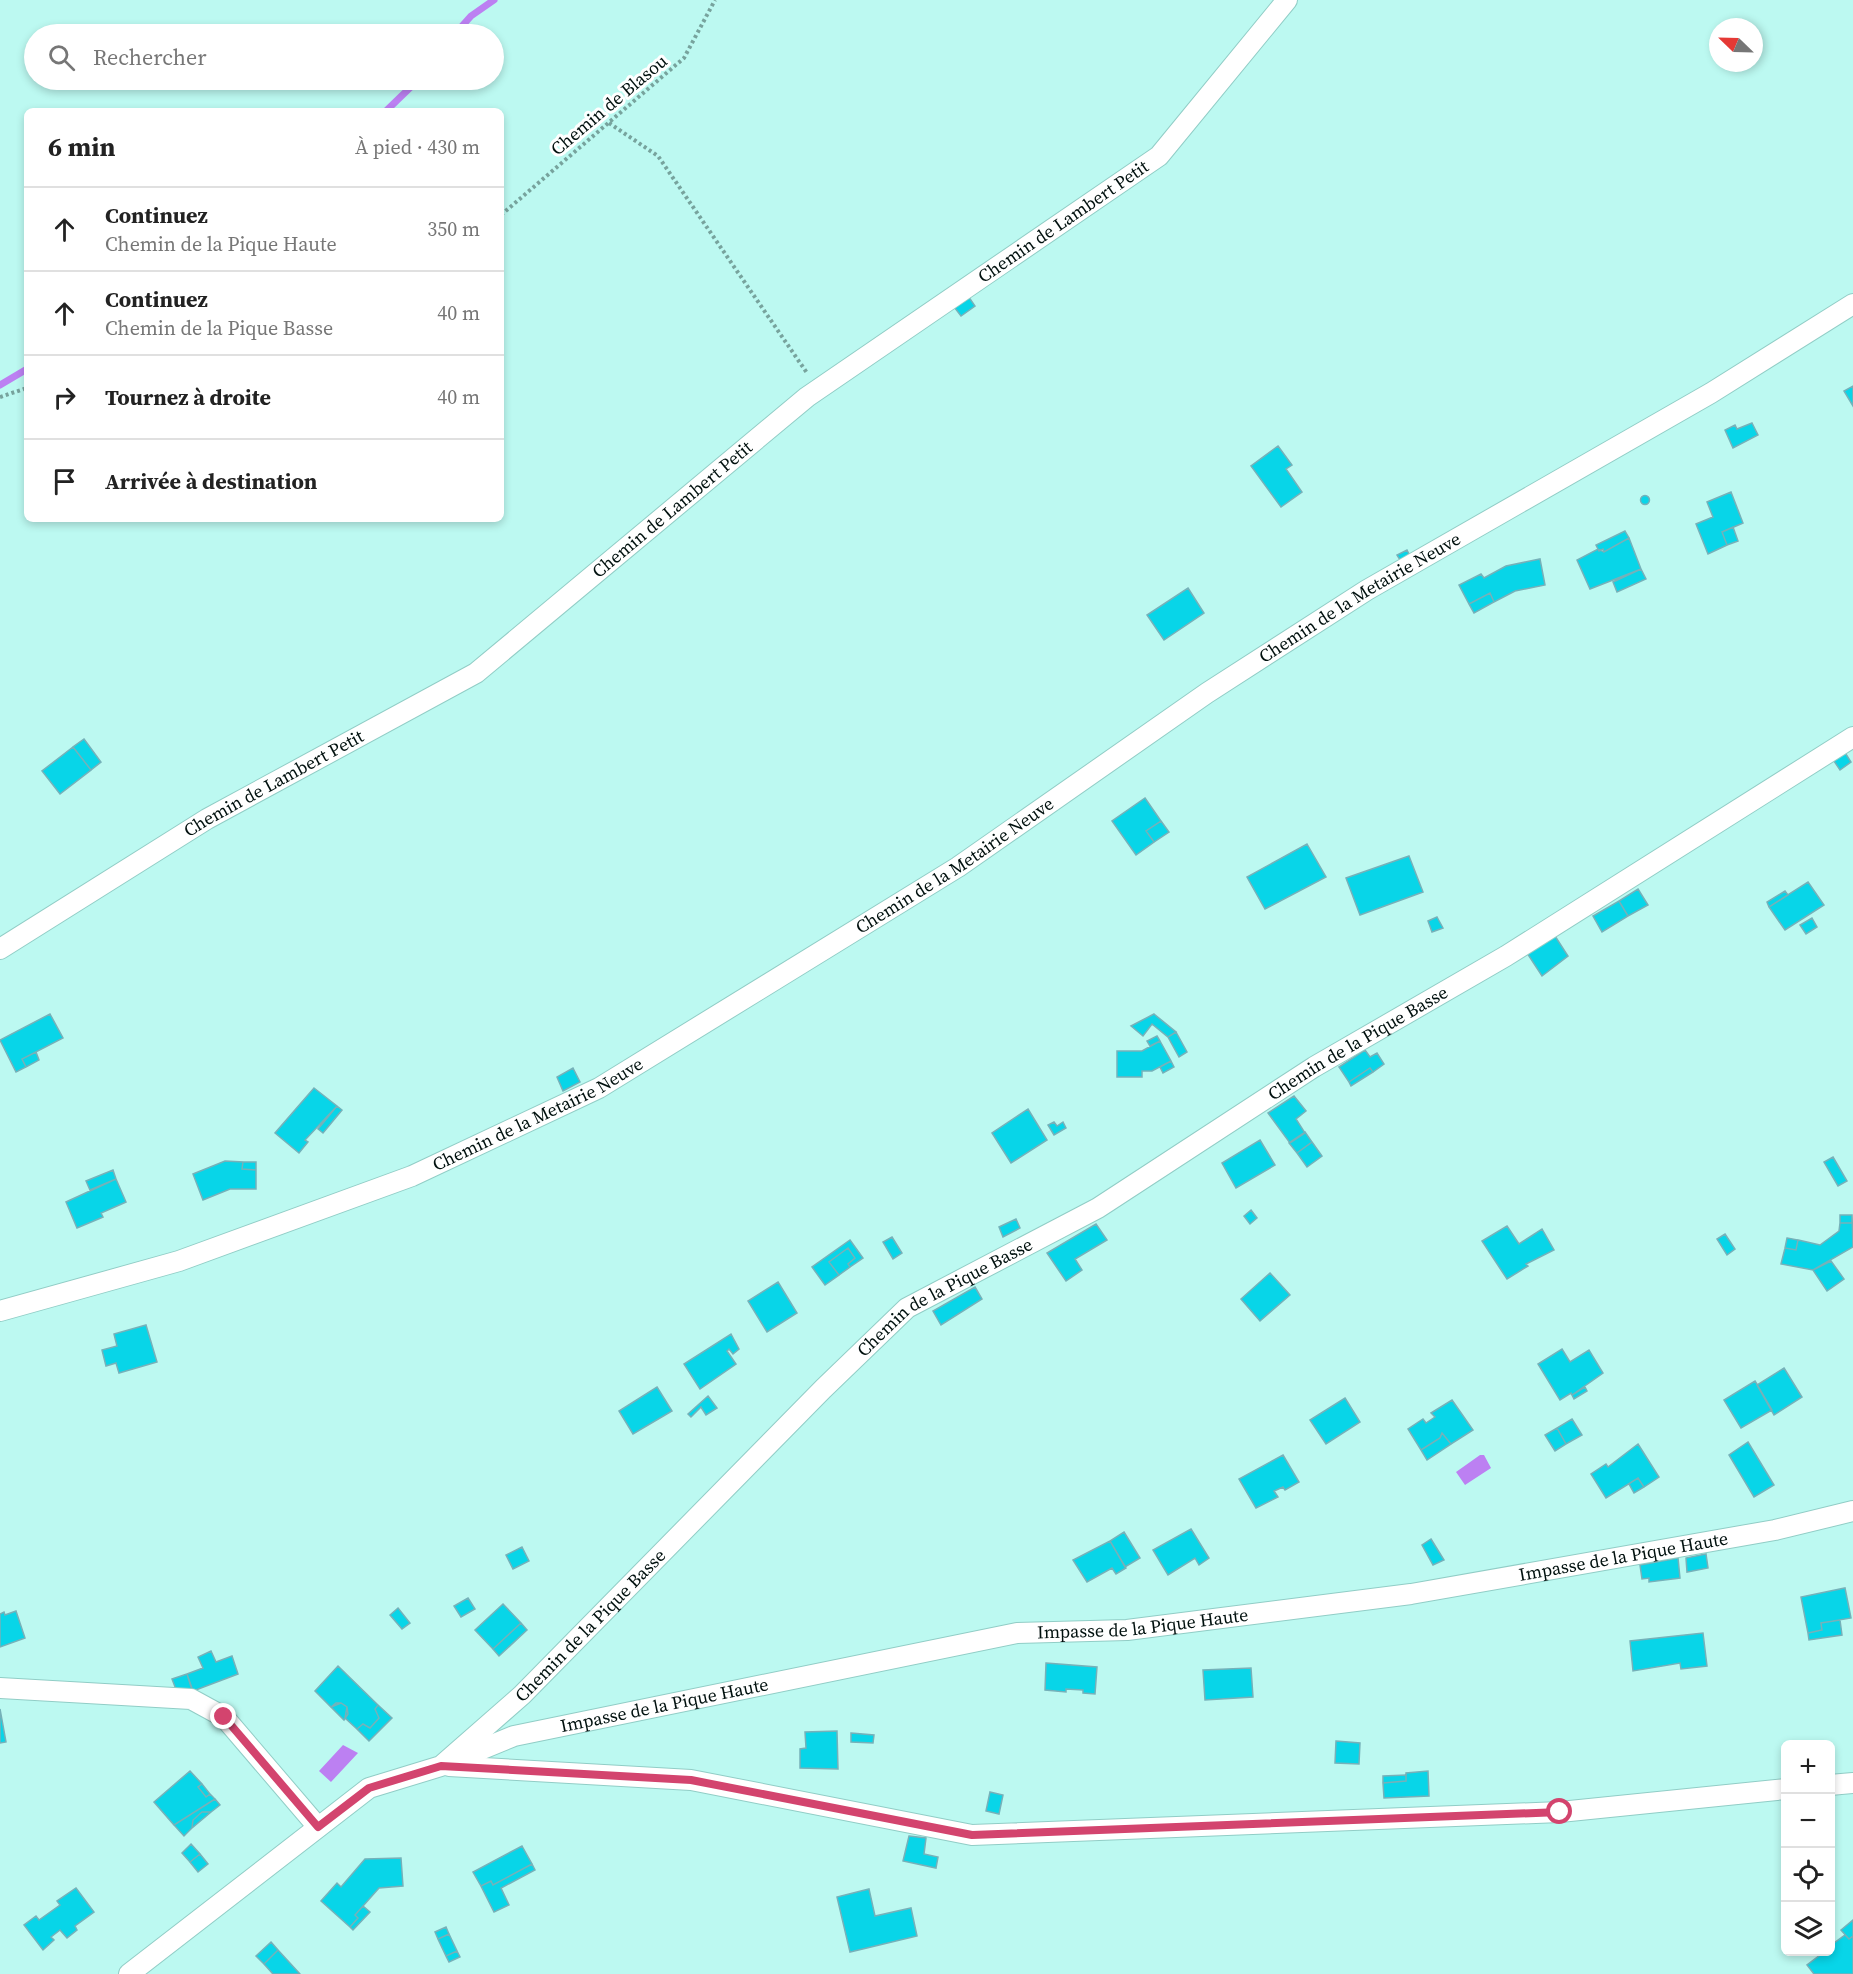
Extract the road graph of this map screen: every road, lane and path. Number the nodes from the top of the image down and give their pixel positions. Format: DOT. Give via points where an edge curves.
graph roads {
  1 [pos="715,0"];
  2 [pos="1287,0"];
  3 [pos="609,123"];
  4 [pos="504,212"];
  5 [pos="1853,304"];
  6 [pos="24,389"];
  7 [pos="818,390"];
  8 [pos="0,397"];
  9 [pos="1853,737"];
  10 [pos="0,948"];
  11 [pos="0,1311"];
  12 [pos="1853,1510"];
  13 [pos="0,1688"];
  14 [pos="441,1766"];
  15 [pos="1853,1783"];
  16 [pos="1835,1785"];
  17 [pos="1781,1789"];
  18 [pos="318,1827"];
  19 [pos="129,1974"];
  1 -- 3 [label="path, Chemin de Blasou" via="684,58"];
  2 -- 7 [label="street, Chemin de Lambert Petit" via="1159,156"];
  3 -- 4 [label="path, Chemin de Blasou"];
  3 -- 7 [label="path" via="658,156"];
  5 -- 11 [label="street, Chemin de la Metairie Neuve" via="1712,393 1368,590 1207,693 957,867 599,1088 412,1176 179,1261"];
  6 -- 8 [label="path"];
  7 -- 10 [label="street, Chemin de Lambert Petit" via="476,673 207,819"];
  9 -- 14 [label="street, Chemin de la Pique Basse" via="1506,956 1314,1067 1098,1208 908,1308 522,1695"];
  12 -- 14 [label="street, Impasse de la Pique Haute" via="1775,1530 1411,1594 1127,1630 1017,1633 514,1736"];
  13 -- 18 [label="street" via="191,1699 224,1717"];
  14 -- 17 [label="street" via="691,1780 972,1835 1560,1812"];
  14 -- 18 [label="street, Chemin de la Pique Basse" via="369,1788"];
  15 -- 16 [label="street"];
  18 -- 19 [label="street, Chemin de la Pique Basse"];
}
